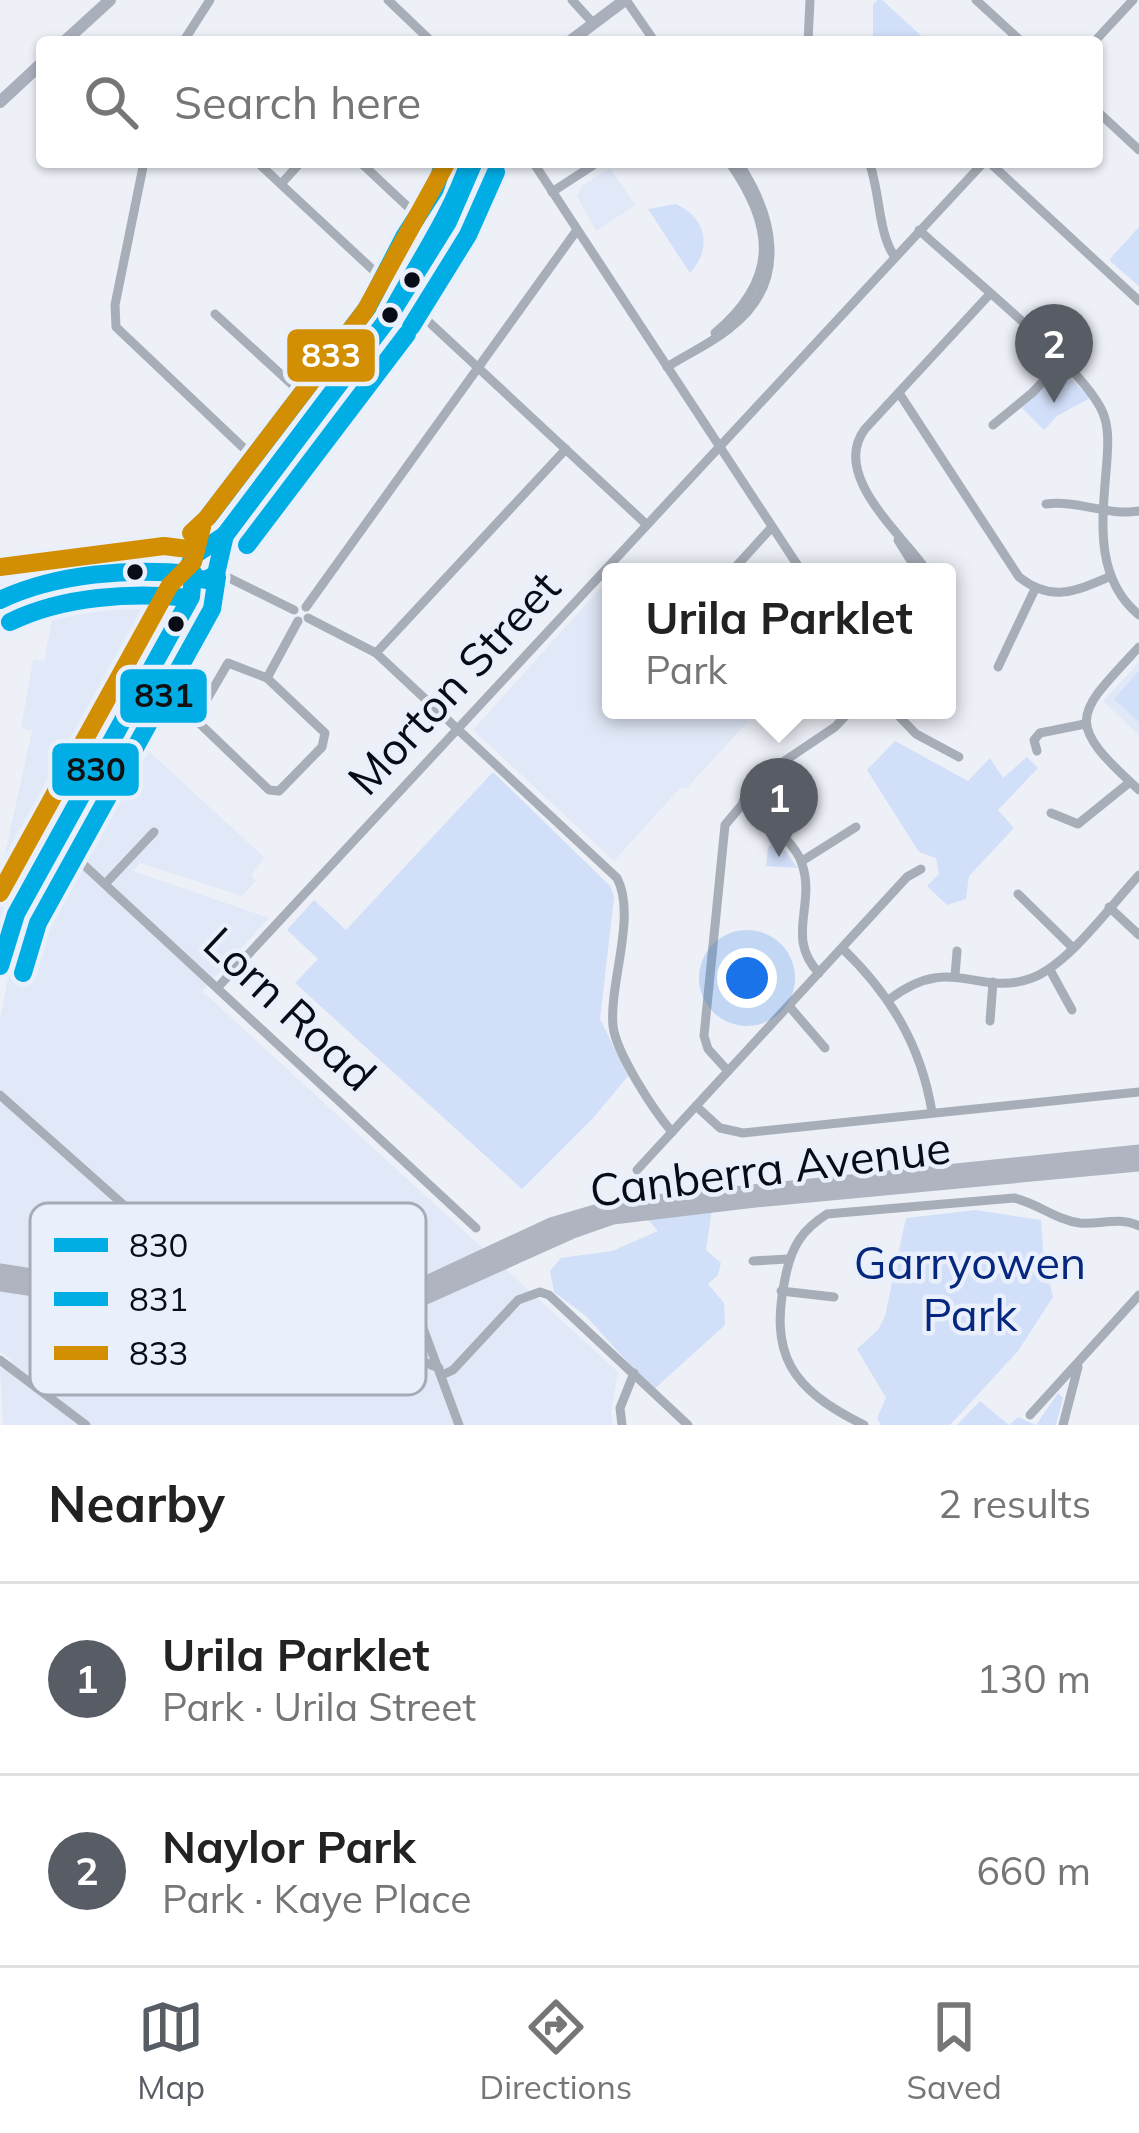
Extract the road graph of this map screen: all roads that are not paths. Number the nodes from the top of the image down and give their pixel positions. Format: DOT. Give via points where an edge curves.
graph roads {
  1 [pos="110,0"];
  2 [pos="210,0"];
  3 [pos="388,0"];
  4 [pos="572,0"];
  5 [pos="626,0"];
  6 [pos="810,0"];
  7 [pos="976,0"];
  8 [pos="1137,0"];
  9 [pos="593,23"];
  10 [pos="71,36"];
  11 [pos="187,36"];
  12 [pos="426,36"];
  13 [pos="576,36"];
  14 [pos="651,36"];
  15 [pos="808,36"];
  16 [pos="1015,36"];
  17 [pos="1100,36"];
  18 [pos="36,69"];
  19 [pos="0,102"];
  20 [pos="1103,117"];
  21 [pos="1139,150"];
  22 [pos="143,168"];
  23 [pos="264,168"];
  24 [pos="296,168"];
  25 [pos="367,168"];
  26 [pos="469,168"];
  27 [pos="537,168"];
  28 [pos="589,168"];
  29 [pos="737,168"];
  30 [pos="871,168"];
  31 [pos="980,168"];
  32 [pos="993,168"];
  33 [pos="281,184"];
  34 [pos="552,192"];
  35 [pos="457,199"];
  36 [pos="442,220"];
  37 [pos="424,221"];
  38 [pos="578,230"];
  39 [pos="919,230"];
  40 [pos="430,239"];
  41 [pos="895,257"];
  42 [pos="404,292"];
  43 [pos="989,295"];
  44 [pos="1139,301"];
  45 [pos="215,314"];
  46 [pos="1062,362"];
  47 [pos="667,367"];
  48 [pos="478,368"];
  49 [pos="899,393"];
  50 [pos="321,411"];
  51 [pos="993,425"];
  52 [pos="719,445"];
  53 [pos="566,449"];
  54 [pos="272,475"];
  55 [pos="1046,505"];
  56 [pos="1103,510"];
  57 [pos="1139,511"];
  58 [pos="887,519"];
  59 [pos="646,524"];
  60 [pos="772,527"];
  61 [pos="610,563"];
  62 [pos="739,563"];
  63 [pos="796,563"];
  64 [pos="913,563"];
  65 [pos="921,563"];
  66 [pos="205,569"];
  67 [pos="167,570"];
  68 [pos="602,572"];
  69 [pos="1108,577"];
  70 [pos="1035,589"];
  71 [pos="1,596"];
  72 [pos="302,614"];
  73 [pos="1139,615"];
  74 [pos="1139,647"];
  75 [pos="376,653"];
  76 [pos="998,668"];
  77 [pos="267,678"];
  78 [pos="843,719"];
  79 [pos="902,719"];
  80 [pos="1085,724"];
  81 [pos="457,729"];
  82 [pos="1037,752"];
  83 [pos="959,757"];
  84 [pos="1135,786"];
  85 [pos="743,801"];
  86 [pos="1051,813"];
  87 [pos="856,827"];
  88 [pos="154,832"];
  89 [pos="57,840"];
  90 [pos="802,861"];
  91 [pos="921,869"];
  92 [pos="1139,875"];
  93 [pos="106,883"];
  94 [pos="1018,894"];
  95 [pos="1109,907"];
  96 [pos="1139,935"];
  97 [pos="1072,947"];
  98 [pos="842,948"];
  99 [pos="958,951"];
  100 [pos="0,966"];
  101 [pos="1050,970"];
  102 [pos="819,974"];
  103 [pos="955,976"];
  104 [pos="993,982"];
  105 [pos="218,987"];
  106 [pos="890,999"];
  107 [pos="789,1006"];
  108 [pos="1072,1010"];
  109 [pos="990,1021"];
  110 [pos="825,1048"];
  111 [pos="728,1071"];
  112 [pos="1139,1092"];
  113 [pos="0,1095"];
  114 [pos="696,1106"];
  115 [pos="932,1112"];
  116 [pos="672,1132"];
  117 [pos="1139,1151"];
  118 [pos="1139,1164"];
  119 [pos="637,1170"];
  120 [pos="122,1203"];
  121 [pos="1139,1226"];
  122 [pos="476,1228"];
  123 [pos="788,1258"];
  124 [pos="753,1261"];
  125 [pos="426,1289"];
  126 [pos="438,1292"];
  127 [pos="781,1292"];
  128 [pos="426,1294"];
  129 [pos="1139,1295"];
  130 [pos="834,1297"];
  131 [pos="426,1310"];
  132 [pos="426,1333"];
  133 [pos="1085,1354"];
  134 [pos="0,1360"];
  135 [pos="426,1365"];
  136 [pos="441,1372"];
  137 [pos="634,1373"];
  138 [pos="1060,1382"];
  139 [pos="30,1383"];
  140 [pos="46,1395"];
  141 [pos="1069,1400"];
  142 [pos="1030,1414"];
  143 [pos="86,1425"];
  144 [pos="459,1425"];
  145 [pos="622,1425"];
  146 [pos="688,1425"];
  147 [pos="864,1425"];
  148 [pos="1063,1425"];
  1 -- 10 [label="main road"];
  2 -- 11 [label="street"];
  3 -- 12 [label="street"];
  4 -- 9 [label="street"];
  5 -- 9 [label="main road"];
  5 -- 14 [label="street"];
  6 -- 15 [label="street"];
  7 -- 16 [label="street"];
  8 -- 17 [label="street"];
  9 -- 13 [label="main road"];
  18 -- 19 [label="main road"];
  20 -- 21 [label="street"];
  22 -- 54 [label="street" via="116,326"];
  23 -- 33 [label="street"];
  24 -- 33 [label="street"];
  25 -- 37 [label="street"];
  26 -- 35 [label="main road"];
  27 -- 34 [label="street"];
  28 -- 34 [label="street"];
  29 -- 47 [label="street" via="760,215 759,276 712,337"];
  30 -- 41 [label="street"];
  31 -- 39 [label="street, Morton Street"];
  32 -- 44 [label="street"];
  33 -- 42 [label="street"];
  34 -- 38 [label="street"];
  35 -- 36 [label="main road"];
  35 -- 42 [label="main road"];
  36 -- 37 [label="street"];
  36 -- 40 [label="main road"];
  37 -- 40 [label="street"];
  38 -- 47 [label="street"];
  38 -- 48 [label="street"];
  39 -- 41 [label="street, Morton Street"];
  39 -- 43 [label="street"];
  40 -- 42 [label="main road"];
  41 -- 52 [label="street, Morton Street"];
  42 -- 48 [label="street"];
  42 -- 50 [label="main road"];
  43 -- 46 [label="street"];
  43 -- 49 [label="street"];
  45 -- 50 [label="street"];
  46 -- 51 [label="street"];
  46 -- 56 [label="street" via="1106,419"];
  47 -- 52 [label="street"];
  48 -- 53 [label="street"];
  48 -- 72 [label="street"];
  49 -- 58 [label="street" via="860,436 854,460"];
  49 -- 70 [label="street" via="1019,577"];
  50 -- 54 [label="main road"];
  52 -- 59 [label="street, Morton Street"];
  52 -- 60 [label="street"];
  53 -- 59 [label="street"];
  53 -- 75 [label="street"];
  54 -- 66 [label="main road"];
  55 -- 56 [label="street"];
  56 -- 57 [label="street"];
  56 -- 69 [label="street"];
  58 -- 64 [label="street"];
  58 -- 65 [label="street"];
  59 -- 61 [label="street, Morton Street"];
  60 -- 62 [label="street"];
  60 -- 63 [label="street"];
  66 -- 67 [label="main road"];
  66 -- 67 [label="main road" via="192,558"];
  66 -- 72 [label="street"];
  66 -- 89 [label="street"];
  67 -- 71 [label="main road"];
  68 -- 81 [label="street, Morton Street"];
  69 -- 70 [label="street" via="1053,595"];
  69 -- 73 [label="street"];
  70 -- 76 [label="street"];
  72 -- 75 [label="street"];
  72 -- 77 [label="street"];
  74 -- 80 [label="street" via="1092,699"];
  75 -- 81 [label="street"];
  77 -- 77 [label="street" via="327,740 276,792 197,719 229,664"];
  78 -- 85 [label="street" via="771,770"];
  79 -- 83 [label="street"];
  80 -- 82 [label="street" via="1040,733"];
  80 -- 84 [label="street" via="1093,744"];
  81 -- 105 [label="street, Morton Street"];
  81 -- 116 [label="street" via="619,881 614,1029"];
  84 -- 86 [label="street" via="1078,824"];
  85 -- 90 [label="street"];
  85 -- 111 [label="street" via="723,836 704,1036"];
  87 -- 90 [label="street"];
  88 -- 93 [label="street"];
  89 -- 93 [label="street, Lorn Road"];
  89 -- 100 [label="street" via="9,929"];
  90 -- 102 [label="street" via="802,948"];
  91 -- 98 [label="street"];
  92 -- 95 [label="street"];
  93 -- 105 [label="street, Lorn Road"];
  94 -- 97 [label="street"];
  95 -- 96 [label="street"];
  95 -- 97 [label="street"];
  97 -- 101 [label="street"];
  98 -- 102 [label="street"];
  98 -- 106 [label="street"];
  99 -- 103 [label="street"];
  101 -- 104 [label="street"];
  101 -- 108 [label="street"];
  102 -- 107 [label="street"];
  103 -- 104 [label="street"];
  103 -- 106 [label="street" via="923,978"];
  104 -- 109 [label="street"];
  105 -- 122 [label="street, Lorn Road"];
  106 -- 115 [label="street"];
  107 -- 110 [label="street"];
  107 -- 111 [label="street"];
  111 -- 114 [label="street"];
  112 -- 115 [label="street"];
  113 -- 120 [label="street"];
  114 -- 115 [label="street" via="733,1133"];
  114 -- 116 [label="street"];
  116 -- 119 [label="street"];
  117 -- 125 [label="highway, Canberra Avenue" via="616,1206 551,1226"];
  118 -- 126 [label="highway, Canberra Avenue" via="613,1217"];
  121 -- 123 [label="street" via="1080,1222 1014,1198 956,1202 826,1214"];
  123 -- 124 [label="street"];
  123 -- 127 [label="street"];
  126 -- 128 [label="highway, Canberra Avenue"];
  126 -- 131 [label="street"];
  127 -- 130 [label="street"];
  127 -- 147 [label="street" via="777,1330 788,1363 815,1394"];
  129 -- 133 [label="street"];
  132 -- 136 [label="street"];
  133 -- 138 [label="street"];
  133 -- 141 [label="street"];
  134 -- 139 [label="street"];
  135 -- 136 [label="street"];
  136 -- 137 [label="street" via="453,1370 518,1300 536,1292"];
  136 -- 144 [label="street"];
  137 -- 145 [label="street"];
  137 -- 146 [label="street"];
  138 -- 141 [label="street"];
  138 -- 142 [label="street"];
  140 -- 143 [label="street"];
  141 -- 148 [label="street"];
}
